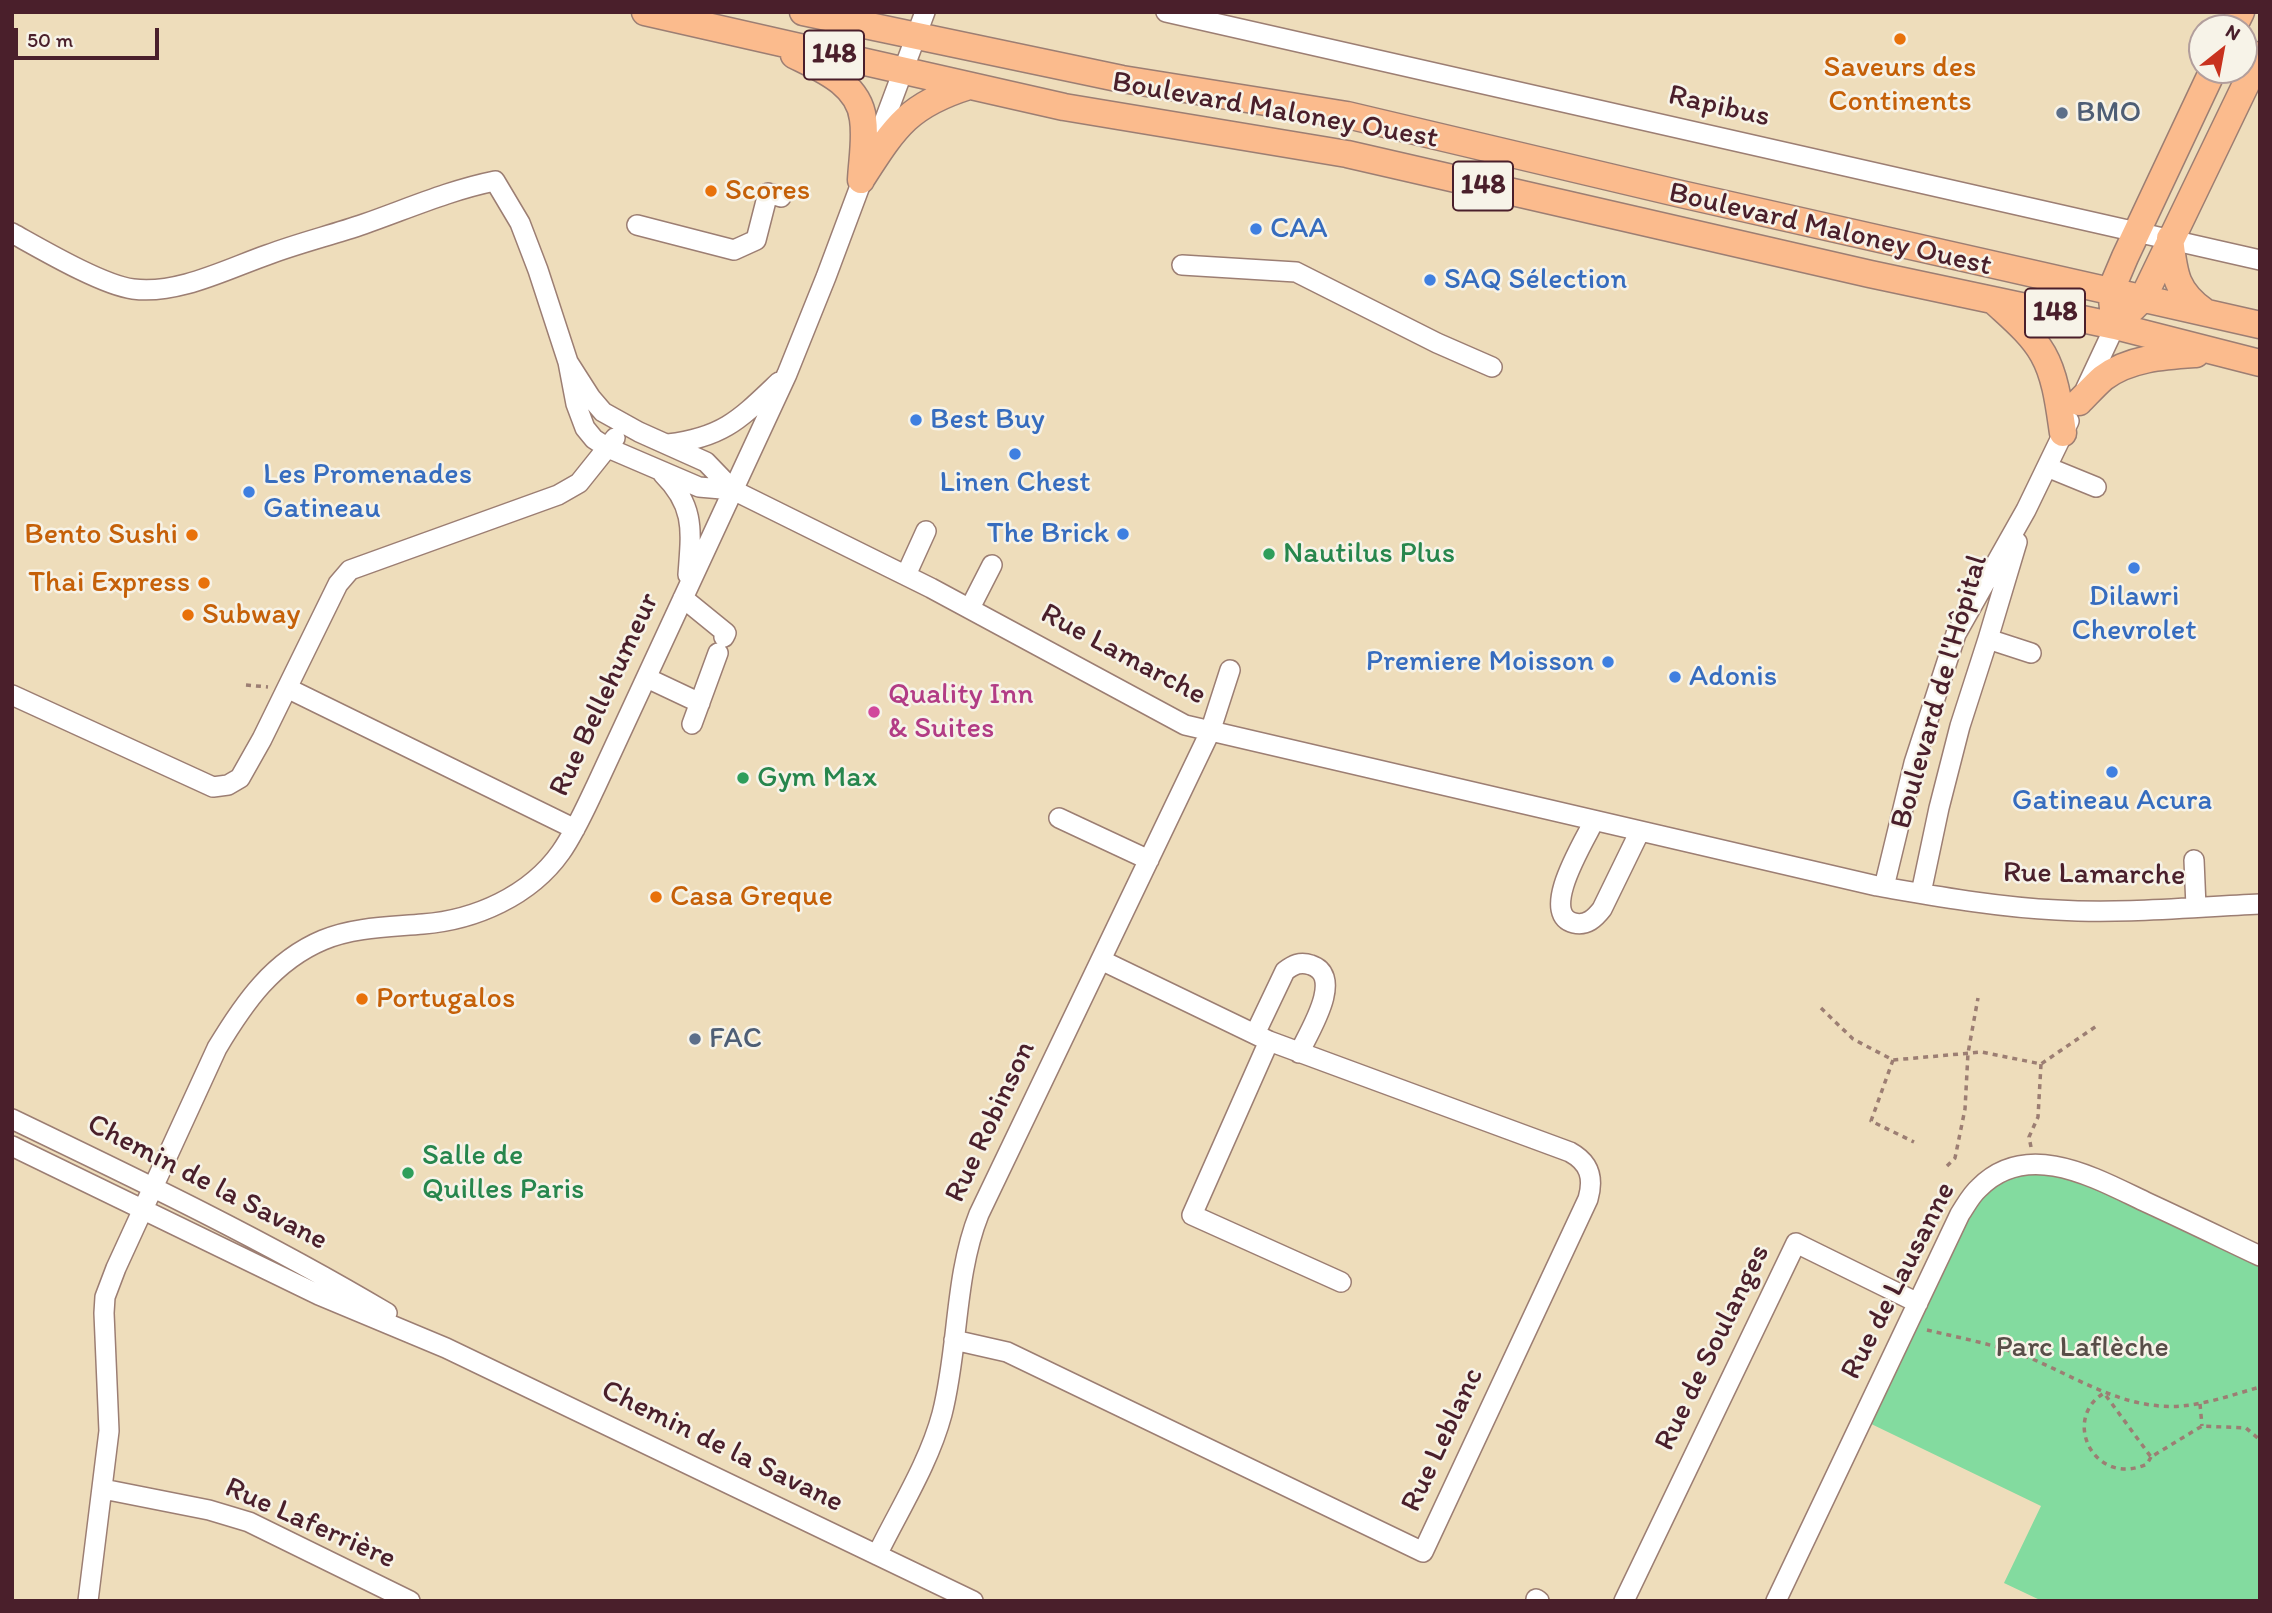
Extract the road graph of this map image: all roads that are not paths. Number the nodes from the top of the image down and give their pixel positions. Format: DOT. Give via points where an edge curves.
graph roads {
  1 [pos="645,12"];
  2 [pos="803,12"];
  3 [pos="1166,12"];
  4 [pos="921,24"];
  5 [pos="765,39"];
  6 [pos="2260,55"];
  7 [pos="902,71"];
  8 [pos="2206,84"];
  9 [pos="969,86"];
  10 [pos="1561,165"];
  11 [pos="861,180"];
  12 [pos="781,197"];
  13 [pos="1552,202"];
  14 [pos="638,225"];
  15 [pos="2136,232"];
  16 [pos="12,233"];
  17 [pos="2170,238"];
  18 [pos="2260,260"];
  19 [pos="1182,265"];
  20 [pos="2111,290"];
  21 [pos="2143,298"];
  22 [pos="1994,301"];
  23 [pos="2207,313"];
  24 [pos="2260,325"];
  25 [pos="2115,326"];
  26 [pos="2222,354"];
  27 [pos="568,362"];
  28 [pos="2260,363"];
  29 [pos="1492,367"];
  30 [pos="787,374"];
  31 [pos="2079,402"];
  32 [pos="623,425"];
  33 [pos="2063,433"];
  34 [pos="666,444"];
  35 [pos="608,448"];
  36 [pos="2047,467"];
  37 [pos="658,468"];
  38 [pos="2096,487"];
  39 [pos="733,490"];
  40 [pos="2026,510"];
  41 [pos="926,531"];
  42 [pos="992,565"];
  43 [pos="905,575"];
  44 [pos="685,594"];
  45 [pos="970,608"];
  46 [pos="1988,639"];
  47 [pos="2031,653"];
  48 [pos="1230,670"];
  49 [pos="646,678"];
  50 [pos="287,688"];
  51 [pos="12,695"];
  52 [pos="700,703"];
  53 [pos="692,724"];
  54 [pos="1210,732"];
  55 [pos="1059,818"];
  56 [pos="1594,821"];
  57 [pos="575,829"];
  58 [pos="1640,831"];
  59 [pos="1149,860"];
  60 [pos="2194,860"];
  61 [pos="1884,887"];
  62 [pos="1922,893"];
  63 [pos="2260,904"];
  64 [pos="2196,907"];
  65 [pos="1101,960"];
  66 [pos="1262,1038"];
  67 [pos="1299,1053"];
  68 [pos="12,1119"];
  69 [pos="12,1146"];
  70 [pos="153,1187"];
  71 [pos="144,1210"];
  72 [pos="2260,1255"];
  73 [pos="1341,1282"];
  74 [pos="1918,1303"];
  75 [pos="954,1340"];
  76 [pos="446,1348"];
  77 [pos="103,1489"];
  78 [pos="877,1555"];
  79 [pos="88,1601"];
  80 [pos="410,1601"];
  81 [pos="973,1601"];
  82 [pos="1625,1601"];
  83 [pos="1776,1601"];
  1 -- 5 [label="main road, Boulevard Maloney Ouest / 148"];
  2 -- 4 [label="main road, Boulevard Maloney Ouest / 148"];
  3 -- 15 [label="street, Rapibus"];
  4 -- 7 [label="street, Rue Bellehumeur"];
  4 -- 10 [label="main road, Boulevard Maloney Ouest / 148" via="1122,79 1347,115"];
  5 -- 7 [label="main road, Boulevard Maloney Ouest / 148"];
  5 -- 11 [label="main road" via="821,69 852,93 863,120"];
  6 -- 17 [label="main road, Boulevard de l'Hôpital"];
  7 -- 9 [label="main road, Boulevard Maloney Ouest / 148"];
  7 -- 11 [label="street, Rue Bellehumeur"];
  8 -- 15 [label="main road"];
  9 -- 11 [label="main road" via="912,111"];
  9 -- 13 [label="main road, Boulevard Maloney Ouest / 148" via="1065,107 1302,145"];
  10 -- 13 [label="main road"];
  10 -- 20 [label="main road, Boulevard Maloney Ouest / 148"];
  11 -- 30 [label="street, Rue Bellehumeur"];
  12 -- 14 [label="street" via="768,193 756,240 734,250"];
  13 -- 22 [label="main road, Boulevard Maloney Ouest / 148"];
  15 -- 17 [label="street, Rapibus"];
  15 -- 20 [label="main road"];
  16 -- 27 [label="street" via="106,280 132,289 155,289 214,276 464,187 495,181 520,223"];
  17 -- 18 [label="street, Rapibus"];
  17 -- 21 [label="main road, Boulevard de l'Hôpital"];
  17 -- 23 [label="main road" via="2177,282"];
  19 -- 29 [label="street" via="1296,272"];
  20 -- 21 [label="main road, Boulevard Maloney Ouest / 148"];
  20 -- 25 [label="main road"];
  21 -- 23 [label="main road, Boulevard Maloney Ouest / 148"];
  21 -- 25 [label="main road, Boulevard de l'Hôpital"];
  22 -- 25 [label="main road, Boulevard Maloney Ouest / 148"];
  22 -- 33 [label="main road" via="2043,354"];
  23 -- 24 [label="main road, Boulevard Maloney Ouest / 148"];
  25 -- 26 [label="main road, Boulevard Maloney Ouest / 148"];
  25 -- 31 [label="street, Boulevard de l'Hôpital"];
  26 -- 28 [label="main road, Boulevard Maloney Ouest / 148"];
  26 -- 31 [label="main road" via="2140,361 2104,377"];
  27 -- 32 [label="street" via="590,398"];
  27 -- 35 [label="street" via="584,428"];
  30 -- 34 [label="street" via="735,423 708,437"];
  30 -- 39 [label="street, Rue Bellehumeur"];
  31 -- 33 [label="street, Boulevard de l'Hôpital"];
  32 -- 34 [label="street"];
  32 -- 35 [label="street"];
  33 -- 36 [label="street, Boulevard de l'Hôpital"];
  34 -- 39 [label="street" via="706,462"];
  35 -- 37 [label="street"];
  35 -- 50 [label="street" via="579,483 558,495 350,570 338,584"];
  36 -- 38 [label="street"];
  36 -- 40 [label="street, Boulevard de l'Hôpital"];
  37 -- 39 [label="street" via="699,487"];
  37 -- 44 [label="street" via="680,495 690,518"];
  39 -- 43 [label="street, Rue Lamarche"];
  39 -- 44 [label="street, Rue Bellehumeur"];
  40 -- 46 [label="street, Boulevard de l'Hôpital"];
  40 -- 61 [label="street, Boulevard de l'Hôpital" via="1956,634 1917,753"];
  41 -- 43 [label="street"];
  42 -- 45 [label="street"];
  43 -- 45 [label="street, Rue Lamarche"];
  44 -- 49 [label="street, Rue Bellehumeur"];
  44 -- 52 [label="street" via="726,633"];
  45 -- 54 [label="street, Rue Lamarche" via="1173,719"];
  46 -- 47 [label="street"];
  46 -- 62 [label="street, Boulevard de l'Hôpital" via="1960,726"];
  48 -- 54 [label="street, Rue Robinson"];
  49 -- 52 [label="street"];
  49 -- 57 [label="street, Rue Bellehumeur"];
  50 -- 51 [label="street" via="240,778 213,787"];
  50 -- 57 [label="street"];
  52 -- 53 [label="street"];
  54 -- 56 [label="street, Rue Lamarche"];
  54 -- 59 [label="street, Rue Robinson"];
  55 -- 59 [label="street"];
  56 -- 58 [label="street, Rue Lamarche"];
  56 -- 58 [label="street" via="1559,901 1562,915 1576,924 1595,918 1602,909"];
  57 -- 70 [label="street, Rue Bellehumeur" via="546,870 485,910 437,923 354,931 324,939 278,968 238,1014 218,1048"];
  58 -- 61 [label="street, Rue Lamarche"];
  59 -- 65 [label="street, Rue Robinson"];
  60 -- 64 [label="street"];
  61 -- 62 [label="street, Rue Lamarche"];
  62 -- 64 [label="street, Rue Lamarche" via="2058,910"];
  63 -- 64 [label="street, Rue Lamarche"];
  65 -- 66 [label="street, Rue Leblanc"];
  65 -- 75 [label="street, Rue Robinson" via="972,1232"];
  66 -- 67 [label="street, Rue Leblanc"];
  66 -- 67 [label="street" via="1285,971 1294,964 1318,967 1326,979 1326,990"];
  66 -- 73 [label="street" via="1192,1215"];
  67 -- 75 [label="street, Rue Leblanc" via="1570,1152 1580,1157 1591,1177 1588,1199 1423,1552 1007,1352"];
  68 -- 70 [label="street, Chemin de la Savane"];
  69 -- 71 [label="street, Chemin de la Savane"];
  70 -- 71 [label="street, Rue Bellehumeur"];
  70 -- 76 [label="street, Chemin de la Savane" via="316,1271"];
  71 -- 76 [label="street, Chemin de la Savane" via="319,1295"];
  71 -- 77 [label="street, Rue Bellehumeur" via="105,1297 109,1419"];
  72 -- 74 [label="street, Rue de Lausanne" via="2079,1172 2052,1165 2018,1166 1976,1190"];
  74 -- 82 [label="street, Rue de Soulanges" via="1796,1244"];
  74 -- 83 [label="street, Rue de Lausanne"];
  75 -- 78 [label="street, Rue Robinson" via="936,1431"];
  76 -- 78 [label="street, Chemin de la Savane"];
  77 -- 79 [label="street, Rue Bellehumeur"];
  77 -- 80 [label="street, Rue Laferrière" via="249,1522"];
  78 -- 81 [label="street, Chemin de la Savane"];
}
